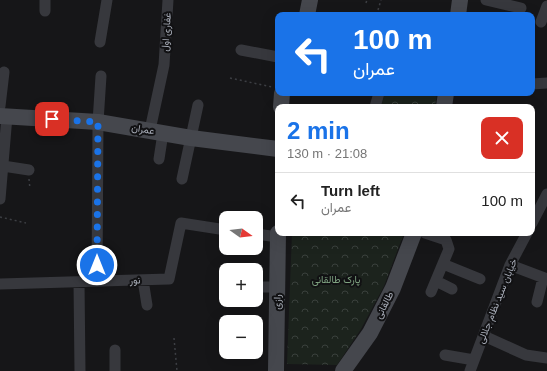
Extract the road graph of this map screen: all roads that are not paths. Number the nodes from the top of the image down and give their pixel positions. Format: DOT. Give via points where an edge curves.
graph roads {
  1 [pos="107,0"];
  2 [pos="168,0"];
  3 [pos="310,0"];
  4 [pos="460,0"];
  5 [pos="486,0"];
  6 [pos="547,6"];
  7 [pos="521,8"];
  8 [pos="308,12"];
  9 [pos="458,12"];
  10 [pos="540,23"];
  11 [pos="100,42"];
  12 [pos="241,50"];
  13 [pos="275,56"];
  14 [pos="4,72"];
  15 [pos="101,76"];
  16 [pos="547,83"];
  17 [pos="535,84"];
  18 [pos="198,106"];
  19 [pos="2,113"];
  20 [pos="98,122"];
  21 [pos="156,131"];
  22 [pos="191,138"];
  23 [pos="275,150"];
  24 [pos="159,159"];
  25 [pos="3,166"];
  26 [pos="29,170"];
  27 [pos="182,179"];
  28 [pos="0,199"];
  29 [pos="542,203"];
  30 [pos="535,217"];
  31 [pos="219,229"];
  32 [pos="263,234"];
  33 [pos="275,235"];
  34 [pos="278,236"];
  35 [pos="413,236"];
  36 [pos="525,236"];
  37 [pos="446,237"];
  38 [pos="443,264"];
  39 [pos="510,265"];
  40 [pos="480,279"];
  41 [pos="545,279"];
  42 [pos="143,280"];
  43 [pos="97,281"];
  44 [pos="79,282"];
  45 [pos="436,282"];
  46 [pos="0,284"];
  47 [pos="263,287"];
  48 [pos="277,287"];
  49 [pos="452,289"];
  50 [pos="431,292"];
  51 [pos="537,302"];
  52 [pos="146,305"];
  53 [pos="484,336"];
  54 [pos="115,350"];
  55 [pos="445,355"];
  56 [pos="547,358"];
  57 [pos="474,360"];
  58 [pos="347,368"];
  59 [pos="80,371"];
  60 [pos="115,371"];
  61 [pos="276,371"];
  62 [pos="470,371"];
  1 -- 11 [label="street"];
  2 -- 21 [label="street, غفاری اول"];
  3 -- 8 [label="street"];
  4 -- 9 [label="street"];
  5 -- 7 [label="street"];
  6 -- 10 [label="street"];
  12 -- 13 [label="street"];
  14 -- 19 [label="street"];
  15 -- 20 [label="street"];
  16 -- 17 [label="street"];
  18 -- 22 [label="street"];
  19 -- 20 [label="street, عمران"];
  19 -- 25 [label="street"];
  20 -- 21 [label="street, عمران"];
  20 -- 43 [label="street"];
  21 -- 22 [label="street, عمران"];
  21 -- 24 [label="street, غفاری اول"];
  22 -- 23 [label="street, عمران"];
  22 -- 27 [label="street"];
  25 -- 26 [label="street"];
  25 -- 28 [label="street"];
  29 -- 30 [label="street"];
  31 -- 42 [label="street, نور" via="181,223 169,279"];
  32 -- 33 [label="street"];
  34 -- 48 [label="street, رازی"];
  35 -- 58 [label="street, طالقانی" via="393,288 370,333"];
  36 -- 39 [label="street, خیابان سید نظام جلالی"];
  37 -- 38 [label="street" via="449,249"];
  38 -- 40 [label="street"];
  38 -- 45 [label="street"];
  39 -- 41 [label="street"];
  39 -- 53 [label="street, خیابان سید نظام جلالی"];
  41 -- 51 [label="street"];
  42 -- 43 [label="street, نور"];
  42 -- 52 [label="street"];
  43 -- 44 [label="street, نور"];
  44 -- 46 [label="street, نور"];
  44 -- 59 [label="street"];
  45 -- 49 [label="street"];
  45 -- 50 [label="street"];
  47 -- 48 [label="street"];
  48 -- 61 [label="street, رازی"];
  53 -- 56 [label="street" via="526,354"];
  53 -- 57 [label="street, خیابان سید نظام جلالی"];
  54 -- 60 [label="street"];
  55 -- 57 [label="street"];
  57 -- 62 [label="street, خیابان سید نظام جلالی"];
}
